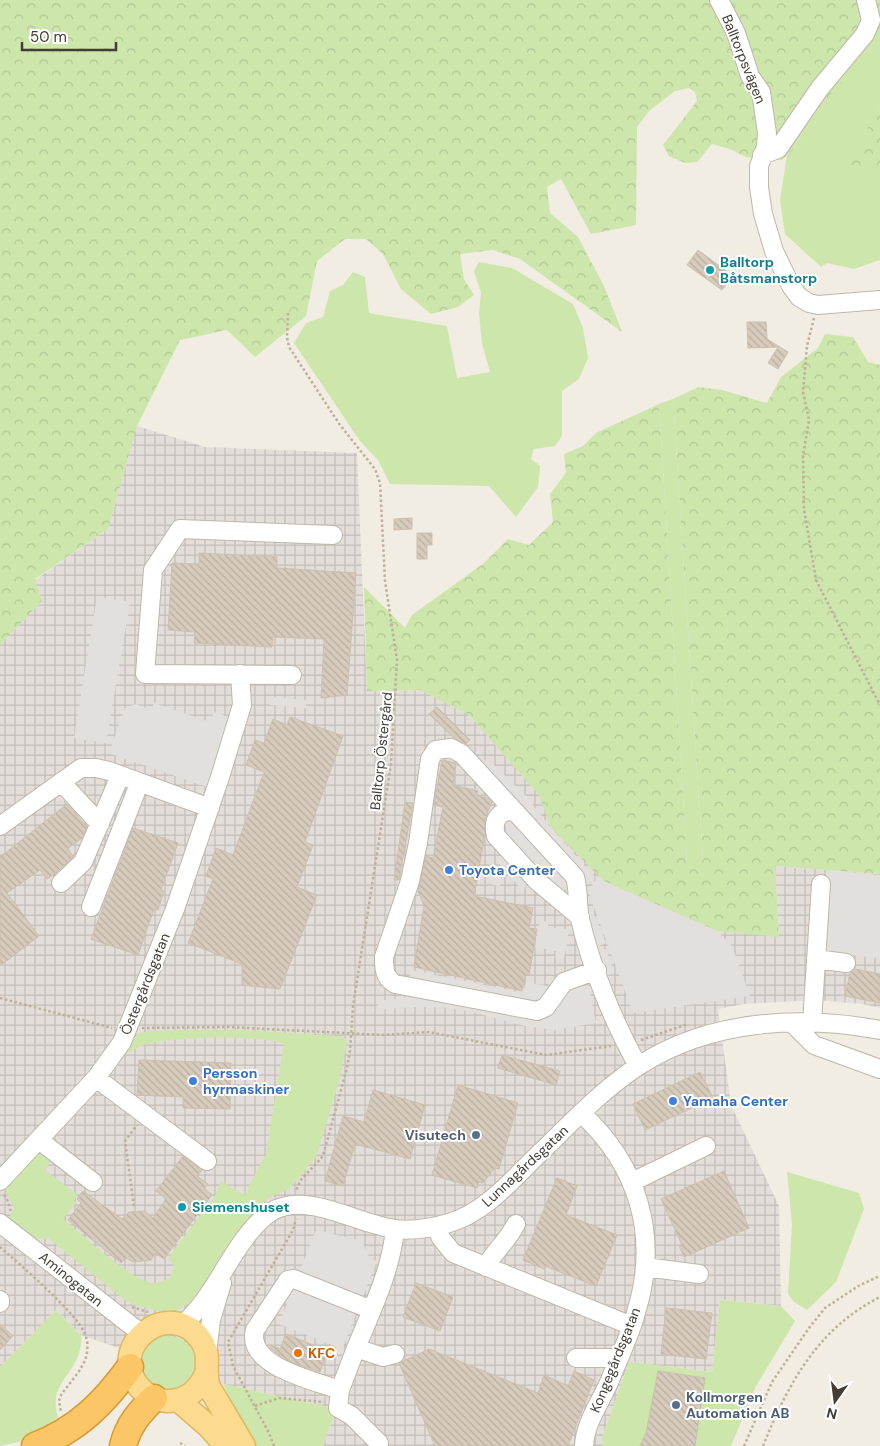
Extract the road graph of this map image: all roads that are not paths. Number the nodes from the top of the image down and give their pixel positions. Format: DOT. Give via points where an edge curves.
graph roads {
  1 [pos="719,0"];
  2 [pos="866,0"];
  3 [pos="762,155"];
  4 [pos="880,300"];
  5 [pos="333,535"];
  6 [pos="240,674"];
  7 [pos="292,675"];
  8 [pos="120,776"];
  9 [pos="61,782"];
  10 [pos="139,784"];
  11 [pos="210,808"];
  12 [pos="514,811"];
  13 [pos="100,824"];
  14 [pos="0,826"];
  15 [pos="61,883"];
  16 [pos="821,884"];
  17 [pos="92,907"];
  18 [pos="580,917"];
  19 [pos="816,959"];
  20 [pos="846,963"];
  21 [pos="597,970"];
  22 [pos="812,1023"];
  23 [pos="793,1024"];
  24 [pos="880,1030"];
  25 [pos="638,1066"];
  26 [pos="880,1069"];
  27 [pos="96,1078"];
  28 [pos="581,1113"];
  29 [pos="39,1140"];
  30 [pos="706,1146"];
  31 [pos="207,1162"];
  32 [pos="0,1181"];
  33 [pos="93,1182"];
  34 [pos="632,1182"];
  35 [pos="8,1219"];
  36 [pos="516,1224"];
  37 [pos="436,1226"];
  38 [pos="395,1229"];
  39 [pos="486,1267"];
  40 [pos="645,1267"];
  41 [pos="226,1271"];
  42 [pos="699,1274"];
  43 [pos="372,1310"];
  44 [pos="182,1325"];
  45 [pos="632,1326"];
  46 [pos="142,1334"];
  47 [pos="356,1348"];
  48 [pos="207,1353"];
  49 [pos="395,1354"];
  50 [pos="576,1358"];
  51 [pos="619,1358"];
  52 [pos="130,1367"];
  53 [pos="205,1376"];
  54 [pos="339,1396"];
  55 [pos="166,1399"];
  56 [pos="379,1443"];
  57 [pos="35,1446"];
  58 [pos="123,1446"];
  59 [pos="226,1446"];
  60 [pos="244,1446"];
  61 [pos="584,1446"];
  1 -- 3 [label="street, Balltorpsvägen" via="736,33 750,76 760,92 767,133"];
  2 -- 3 [label="street" via="871,20 864,34 820,88 778,149"];
  3 -- 4 [label="street, Balltorpsvägen" via="760,194 774,251 791,286 808,303 818,305"];
  5 -- 6 [label="street" via="180,529 174,537 153,570 145,674"];
  6 -- 7 [label="street"];
  6 -- 11 [label="street, Östergårdsgatan" via="242,705"];
  8 -- 9 [label="street" via="96,768 81,768"];
  8 -- 10 [label="street"];
  8 -- 13 [label="street"];
  9 -- 13 [label="street"];
  9 -- 14 [label="street"];
  10 -- 11 [label="street"];
  10 -- 17 [label="street"];
  11 -- 27 [label="street, Östergårdsgatan" via="176,909 128,1028"];
  12 -- 18 [label="street" via="576,877"];
  12 -- 18 [label="street" via="505,810 498,814 494,826 496,836 536,880"];
  12 -- 21 [label="street" via="462,754 450,748 436,750 430,759 410,881 384,957 387,979 395,984 537,1012 546,1007 564,982"];
  13 -- 15 [label="street" via="83,862"];
  16 -- 19 [label="street"];
  18 -- 21 [label="street"];
  19 -- 20 [label="street"];
  19 -- 22 [label="street"];
  21 -- 25 [label="street"];
  22 -- 23 [label="street, Lunnagårdsgatan"];
  22 -- 24 [label="street, Lunnagårdsgatan"];
  23 -- 25 [label="street, Lunnagårdsgatan" via="746,1026 704,1035 683,1042"];
  23 -- 26 [label="street" via="814,1045"];
  25 -- 28 [label="street, Lunnagårdsgatan"];
  27 -- 29 [label="street, Östergårdsgatan"];
  27 -- 31 [label="street"];
  28 -- 34 [label="street, Kongegårdsgatan" via="612,1145"];
  28 -- 37 [label="street, Lunnagårdsgatan" via="482,1206 450,1223"];
  29 -- 32 [label="street, Östergårdsgatan"];
  29 -- 33 [label="street"];
  30 -- 34 [label="street"];
  34 -- 40 [label="street, Kongegårdsgatan" via="645,1240"];
  35 -- 46 [label="street, Aminogatan"];
  36 -- 39 [label="street"];
  37 -- 38 [label="street, Lunnagårdsgatan"];
  37 -- 39 [label="street" via="453,1253"];
  38 -- 41 [label="street, Lunnagårdsgatan" via="319,1208 296,1205 281,1208 262,1220 242,1243"];
  38 -- 43 [label="street" via="384,1282"];
  39 -- 45 [label="street"];
  40 -- 42 [label="street"];
  40 -- 45 [label="street, Kongegårdsgatan"];
  41 -- 44 [label="street, Lunnagårdsgatan"];
  41 -- 48 [label="street, Lunnagårdsgatan" via="211,1320"];
  43 -- 47 [label="street"];
  43 -- 54 [label="street" via="294,1279 288,1280 255,1330 253,1337 260,1356"];
  44 -- 46 [label="main road" via="157,1325"];
  44 -- 48 [label="main road" via="195,1333"];
  45 -- 51 [label="street, Kongegårdsgatan"];
  46 -- 52 [label="main road" via="132,1349"];
  47 -- 49 [label="street" via="383,1357"];
  47 -- 54 [label="street"];
  48 -- 53 [label="main road"];
  50 -- 51 [label="street"];
  51 -- 61 [label="street, Kongegårdsgatan" via="584,1432"];
  52 -- 55 [label="main road" via="141,1389"];
  52 -- 57 [label="highway" via="85,1419"];
  53 -- 55 [label="main road" via="191,1394"];
  53 -- 60 [label="main road"];
  54 -- 56 [label="street" via="338,1408 352,1416"];
  55 -- 58 [label="highway" via="136,1416"];
  55 -- 59 [label="main road" via="208,1426"];
}
